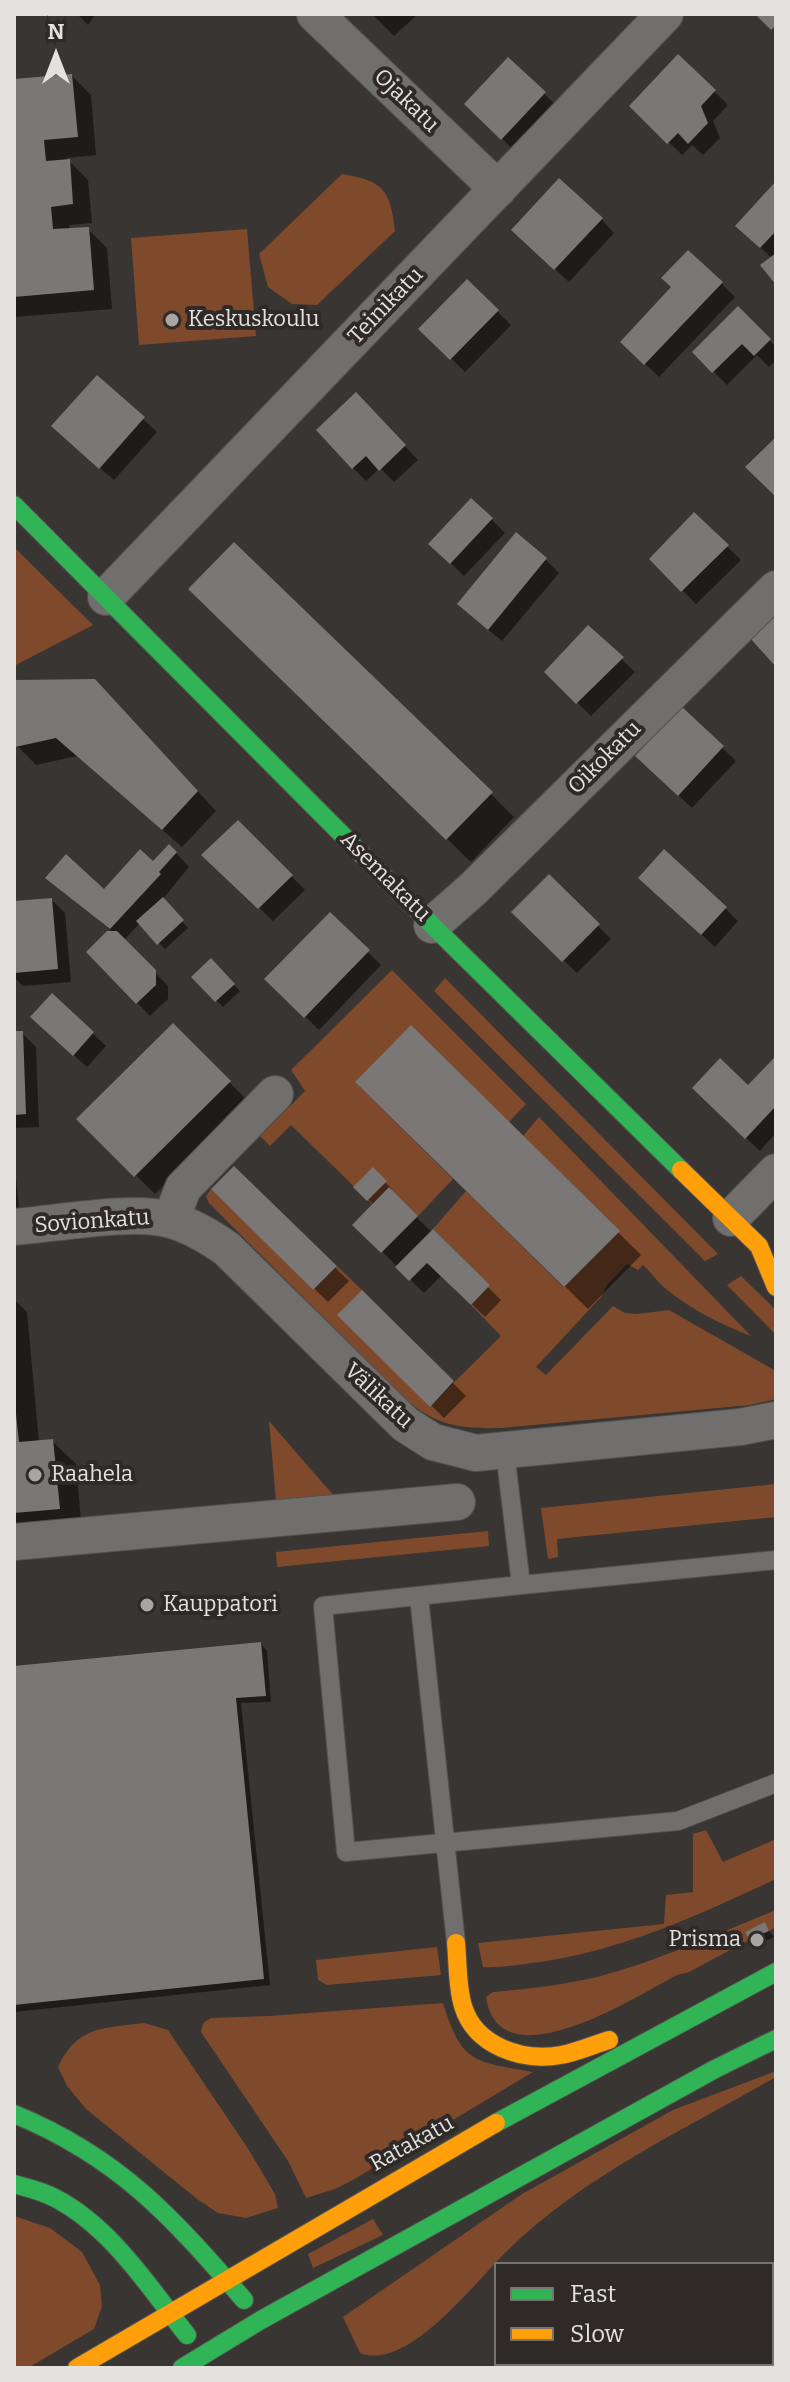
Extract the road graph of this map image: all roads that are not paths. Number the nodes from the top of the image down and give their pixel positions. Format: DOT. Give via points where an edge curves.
graph roads {
  1 [pos="315,14"];
  2 [pos="665,14"];
  3 [pos="498,189"];
  4 [pos="14,505"];
  5 [pos="776,589"];
  6 [pos="106,597"];
  7 [pos="432,925"];
  8 [pos="275,1094"];
  9 [pos="776,1172"];
  10 [pos="731,1218"];
  11 [pos="171,1220"];
  12 [pos="14,1227"];
  13 [pos="768,1249"];
  14 [pos="776,1287"];
  15 [pos="776,1420"];
  16 [pos="505,1452"];
  17 [pos="457,1502"];
  18 [pos="14,1542"];
  19 [pos="776,1560"];
  20 [pos="521,1585"];
  21 [pos="419,1597"];
  22 [pos="776,1783"];
  23 [pos="445,1843"];
  24 [pos="456,1943"];
  25 [pos="776,1972"];
  26 [pos="731,1994"];
  27 [pos="776,2039"];
  28 [pos="14,2114"];
  29 [pos="14,2184"];
  30 [pos="226,2280"];
  31 [pos="169,2314"];
  32 [pos="261,2320"];
  33 [pos="204,2355"];
  34 [pos="77,2368"];
  35 [pos="182,2368"];
  1 -- 3 [label="street, Ojakatu"];
  2 -- 3 [label="street, Teinikatu"];
  3 -- 6 [label="street, Teinikatu"];
  4 -- 6 [label="main road, Asemakatu"];
  5 -- 7 [label="street, Oikokatu"];
  6 -- 7 [label="main road, Asemakatu"];
  7 -- 10 [label="main road, Asemakatu"];
  8 -- 11 [label="street" via="183,1188"];
  9 -- 10 [label="street"];
  10 -- 13 [label="main road, Asemakatu"];
  11 -- 12 [label="street, Sovionkatu" via="139,1216"];
  11 -- 16 [label="street, Välikatu" via="227,1249 418,1433 464,1452"];
  13 -- 14 [label="main road, Asemakatu"];
  15 -- 16 [label="street, Välikatu"];
  16 -- 20 [label="lane"];
  17 -- 18 [label="street"];
  19 -- 20 [label="lane"];
  20 -- 21 [label="lane"];
  21 -- 23 [label="lane"];
  21 -- 23 [label="lane" via="323,1606 346,1852"];
  22 -- 23 [label="lane" via="678,1821"];
  23 -- 24 [label="lane"];
  24 -- 26 [label="main road" via="463,2008 474,2031 522,2055 557,2056"];
  25 -- 26 [label="main road, Ratakatu"];
  26 -- 30 [label="main road, Ratakatu"];
  27 -- 32 [label="main road"];
  28 -- 30 [label="main road" via="76,2143 133,2184 175,2221"];
  29 -- 31 [label="main road" via="76,2211"];
  30 -- 31 [label="main road, Ratakatu"];
  30 -- 32 [label="main road"];
  31 -- 33 [label="main road"];
  31 -- 34 [label="main road, Ratakatu"];
  32 -- 33 [label="main road"];
  33 -- 35 [label="main road"];
}
